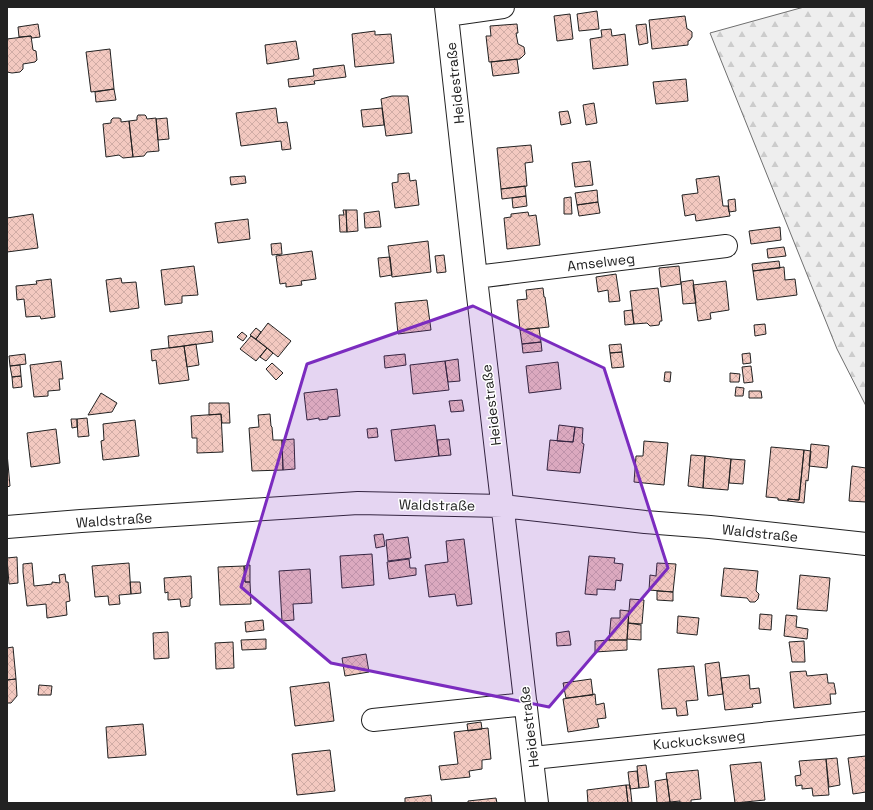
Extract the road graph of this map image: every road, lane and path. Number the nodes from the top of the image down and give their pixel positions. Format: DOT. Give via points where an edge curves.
graph roads {
  1 [pos="503,7"];
  2 [pos="447,11"];
  3 [pos="726,246"];
  4 [pos="476,277"];
  5 [pos="503,506"];
  6 [pos="7,527"];
  7 [pos="866,544"];
  8 [pos="526,704"];
  9 [pos="373,720"];
  10 [pos="866,723"];
  11 [pos="533,758"];
  12 [pos="537,803"];
  1 -- 2 [label="street"];
  2 -- 4 [label="street, Heidestraße"];
  3 -- 4 [label="street, Amselweg"];
  4 -- 5 [label="street, Heidestraße"];
  5 -- 6 [label="street, Waldstraße" via="358,503"];
  5 -- 7 [label="street, Waldstraße"];
  5 -- 8 [label="street, Heidestraße"];
  8 -- 9 [label="street"];
  8 -- 11 [label="street, Heidestraße"];
  10 -- 11 [label="street, Kuckucksweg"];
  11 -- 12 [label="street, Heidestraße"];
}
